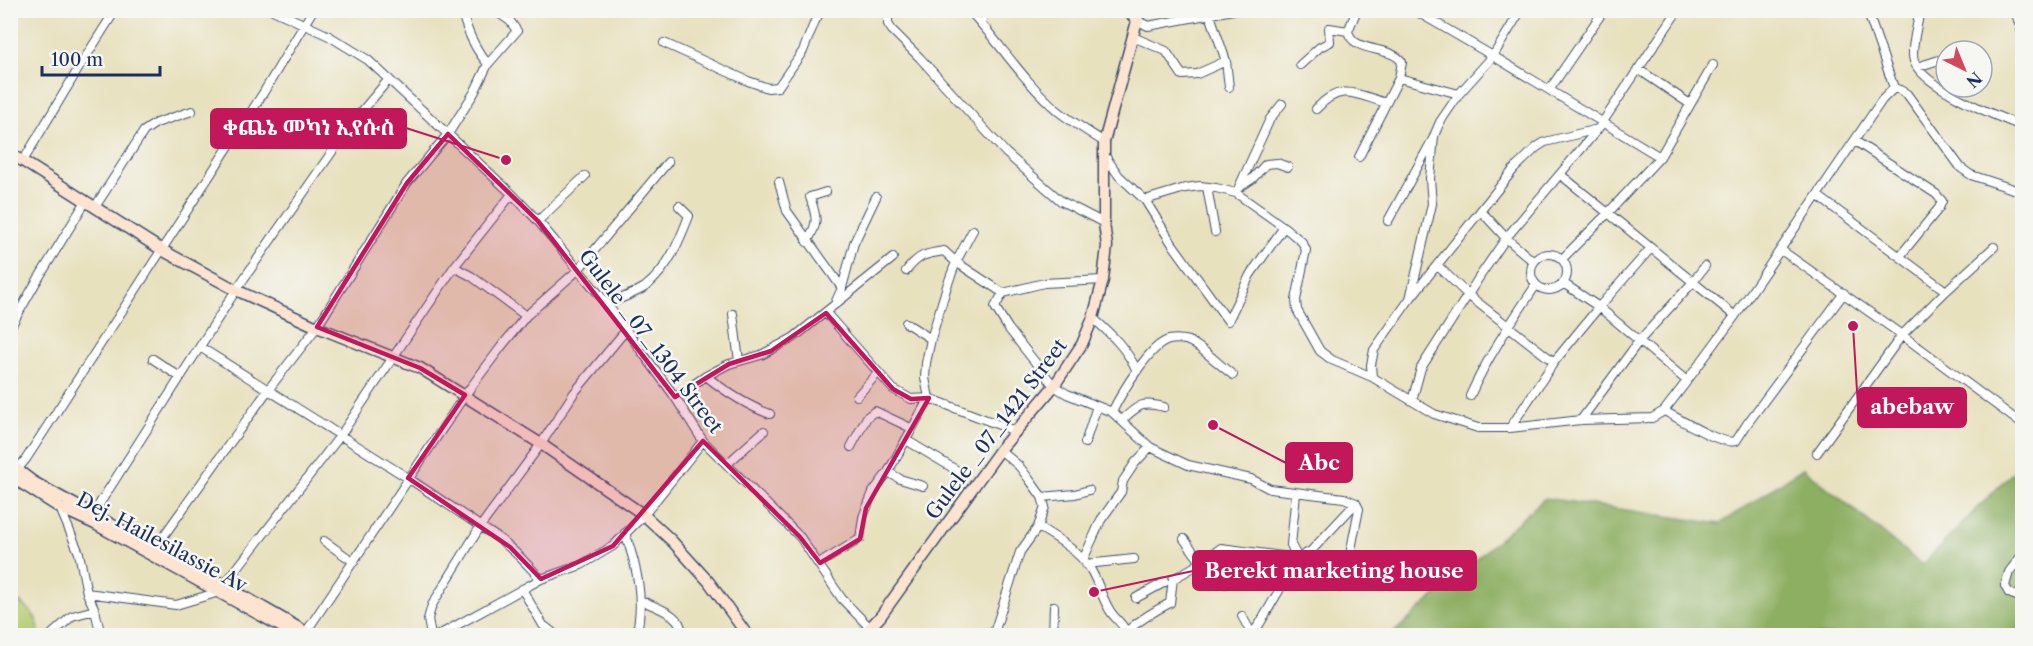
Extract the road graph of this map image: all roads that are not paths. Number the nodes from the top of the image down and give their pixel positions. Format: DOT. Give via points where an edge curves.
graph roads {
  1 [pos="113,10"];
  2 [pos="273,10"];
  3 [pos="313,10"];
  4 [pos="450,10"];
  5 [pos="495,10"];
  6 [pos="820,10"];
  7 [pos="888,10"];
  8 [pos="969,10"];
  9 [pos="985,10"];
  10 [pos="1126,10"];
  11 [pos="1233,10"];
  12 [pos="1357,10"];
  13 [pos="1414,10"];
  14 [pos="1521,10"];
  15 [pos="1604,10"];
  16 [pos="1867,10"];
  17 [pos="1920,10"];
  18 [pos="2015,10"];
  19 [pos="462,13"];
  20 [pos="1676,13"];
  21 [pos="1209,15"];
  22 [pos="1139,16"];
  23 [pos="981,23"];
  24 [pos="303,24"];
  25 [pos="1348,31"];
  26 [pos="2022,33"];
  27 [pos="1133,37"];
  28 [pos="664,43"];
  29 [pos="1494,56"];
  30 [pos="1226,61"];
  31 [pos="1934,62"];
  32 [pos="488,63"];
  33 [pos="1300,65"];
  34 [pos="1713,65"];
  35 [pos="1917,67"];
  36 [pos="1638,69"];
  37 [pos="1400,78"];
  38 [pos="389,80"];
  39 [pos="1229,87"];
  40 [pos="1894,88"];
  41 [pos="1550,89"];
  42 [pos="1459,94"];
  43 [pos="1386,103"];
  44 [pos="1282,104"];
  45 [pos="1690,104"];
  46 [pos="1316,110"];
  47 [pos="192,111"];
  48 [pos="1600,125"];
  49 [pos="2022,126"];
  50 [pos="448,134"];
  51 [pos="1434,136"];
  52 [pos="1855,141"];
  53 [pos="1104,147"];
  54 [pos="10,153"];
  55 [pos="1359,157"];
  56 [pos="1660,157"];
  57 [pos="23,161"];
  58 [pos="668,162"];
  59 [pos="1288,167"];
  60 [pos="1561,175"];
  61 [pos="585,176"];
  62 [pos="779,182"];
  63 [pos="1207,187"];
  64 [pos="1237,190"];
  65 [pos="826,192"];
  66 [pos="2022,192"];
  67 [pos="512,194"];
  68 [pos="876,196"];
  69 [pos="1818,196"];
  70 [pos="1145,200"];
  71 [pos="91,204"];
  72 [pos="679,206"];
  73 [pos="1481,211"];
  74 [pos="1608,214"];
  75 [pos="538,221"];
  76 [pos="1388,221"];
  77 [pos="1104,223"];
  78 [pos="1284,227"];
  79 [pos="973,231"];
  80 [pos="1215,232"];
  81 [pos="1506,238"];
  82 [pos="807,242"];
  83 [pos="1994,247"];
  84 [pos="1652,248"];
  85 [pos="162,250"];
  86 [pos="1780,250"];
  87 [pos="1900,256"];
  88 [pos="893,258"];
  89 [pos="1562,259"];
  90 [pos="956,262"];
  91 [pos="1534,262"];
  92 [pos="1438,266"];
  93 [pos="1705,266"];
  94 [pos="454,267"];
  95 [pos="578,270"];
  96 [pos="906,271"];
  97 [pos="1103,280"];
  98 [pos="1693,282"];
  99 [pos="1563,283"];
  100 [pos="1536,285"];
  101 [pos="842,288"];
  102 [pos="236,290"];
  103 [pos="1946,291"];
  104 [pos="1003,293"];
  105 [pos="1844,293"];
  106 [pos="1468,295"];
  107 [pos="1409,300"];
  108 [pos="836,303"];
  109 [pos="607,304"];
  110 [pos="10,305"];
  111 [pos="1599,307"];
  112 [pos="19,312"];
  113 [pos="826,313"];
  114 [pos="733,314"];
  115 [pos="526,316"];
  116 [pos="1735,316"];
  117 [pos="1093,318"];
  118 [pos="906,323"];
  119 [pos="1508,326"];
  120 [pos="317,327"];
  121 [pos="10,328"];
  122 [pos="626,330"];
  123 [pos="1902,335"];
  124 [pos="931,339"];
  125 [pos="1639,341"];
  126 [pos="200,347"];
  127 [pos="393,357"];
  128 [pos="153,359"];
  129 [pos="739,361"];
  130 [pos="1554,362"];
  131 [pos="1137,371"];
  132 [pos="878,372"];
  133 [pos="1233,375"];
  134 [pos="706,376"];
  135 [pos="180,377"];
  136 [pos="1372,377"];
  137 [pos="1688,381"];
  138 [pos="1054,386"];
  139 [pos="268,390"];
  140 [pos="465,395"];
  141 [pos="857,396"];
  142 [pos="1470,396"];
  143 [pos="675,397"];
  144 [pos="929,398"];
  145 [pos="1412,401"];
  146 [pos="1097,406"];
  147 [pos="1164,407"];
  148 [pos="1664,411"];
  149 [pos="1112,412"];
  150 [pos="770,414"];
  151 [pos="1122,420"];
  152 [pos="1581,420"];
  153 [pos="2022,424"];
  154 [pos="911,428"];
  155 [pos="1510,428"];
  156 [pos="764,431"];
  157 [pos="1015,431"];
  158 [pos="340,436"];
  159 [pos="906,440"];
  160 [pos="703,441"];
  161 [pos="1085,443"];
  162 [pos="541,444"];
  163 [pos="851,447"];
  164 [pos="1150,447"];
  165 [pos="1000,450"];
  166 [pos="1817,453"];
  167 [pos="727,464"];
  168 [pos="888,472"];
  169 [pos="14,473"];
  170 [pos="963,474"];
  171 [pos="408,478"];
  172 [pos="923,486"];
  173 [pos="1089,490"];
  174 [pos="10,492"];
  175 [pos="1296,493"];
  176 [pos="1042,497"];
  177 [pos="1356,504"];
  178 [pos="60,508"];
  179 [pos="93,514"];
  180 [pos="644,515"];
  181 [pos="480,527"];
  182 [pos="1038,527"];
  183 [pos="626,533"];
  184 [pos="1184,538"];
  185 [pos="324,542"];
  186 [pos="155,548"];
  187 [pos="1351,549"];
  188 [pos="1245,551"];
  189 [pos="2022,555"];
  190 [pos="1298,558"];
  191 [pos="1134,559"];
  192 [pos="354,562"];
  193 [pos="1084,562"];
  194 [pos="1201,562"];
  195 [pos="820,563"];
  196 [pos="541,579"];
  197 [pos="1226,584"];
  198 [pos="221,588"];
  199 [pos="522,589"];
  200 [pos="1171,589"];
  201 [pos="87,592"];
  202 [pos="1136,598"];
  203 [pos="2022,598"];
  204 [pos="640,600"];
  205 [pos="1054,606"];
  206 [pos="95,610"];
  207 [pos="1242,616"];
  208 [pos="866,631"];
  209 [pos="1127,633"];
  210 [pos="306,634"];
  211 [pos="1252,634"];
  212 [pos="50,636"];
  213 [pos="101,636"];
  214 [pos="430,636"];
  215 [pos="437,636"];
  216 [pos="557,636"];
  217 [pos="636,636"];
  218 [pos="681,636"];
  219 [pos="748,636"];
  220 [pos="878,636"];
  221 [pos="993,636"];
  222 [pos="1053,636"];
  1 -- 57 [label="street"];
  2 -- 24 [label="street, Gulele _07_1304 Street"];
  3 -- 24 [label="street"];
  4 -- 19 [label="street"];
  5 -- 32 [label="street" via="510,21 516,32"];
  6 -- 28 [label="street" via="803,51 778,87 748,81"];
  7 -- 77 [label="street" via="892,30 1006,153 1061,201"];
  8 -- 23 [label="street"];
  9 -- 23 [label="street"];
  10 -- 22 [label="main road"];
  11 -- 21 [label="street"];
  12 -- 25 [label="street"];
  13 -- 29 [label="street"];
  14 -- 29 [label="street"];
  15 -- 41 [label="street"];
  16 -- 40 [label="street"];
  17 -- 35 [label="street" via="1913,56"];
  18 -- 26 [label="street"];
  19 -- 32 [label="street" via="466,29"];
  20 -- 36 [label="street"];
  21 -- 22 [label="street" via="1148,26"];
  21 -- 30 [label="street"];
  22 -- 27 [label="main road, Gulele _07_1421 Street"];
  23 -- 53 [label="street" via="1052,105"];
  24 -- 38 [label="street, Gulele _07_1304 Street" via="350,48"];
  24 -- 85 [label="street"];
  25 -- 33 [label="street" via="1329,28 1330,42"];
  25 -- 37 [label="street" via="1358,44 1401,59"];
  27 -- 30 [label="street" via="1166,51 1182,75 1197,74"];
  27 -- 53 [label="main road, Gulele _07_1421 Street"];
  29 -- 41 [label="street"];
  29 -- 42 [label="street"];
  30 -- 39 [label="street"];
  31 -- 35 [label="street"];
  32 -- 50 [label="street"];
  34 -- 45 [label="street"];
  35 -- 49 [label="street" via="1972,106"];
  36 -- 45 [label="street"];
  36 -- 48 [label="street"];
  37 -- 42 [label="street"];
  37 -- 43 [label="street"];
  38 -- 50 [label="street, Gulele _07_1304 Street"];
  38 -- 102 [label="street" via="352,123"];
  40 -- 52 [label="street"];
  40 -- 66 [label="street" via="1906,94 1961,168"];
  41 -- 48 [label="street"];
  42 -- 51 [label="street"];
  43 -- 46 [label="street" via="1343,91 1327,98"];
  43 -- 55 [label="street"];
  44 -- 64 [label="street" via="1270,118"];
  45 -- 56 [label="street"];
  47 -- 71 [label="street" via="144,131"];
  48 -- 56 [label="street"];
  48 -- 60 [label="street"];
  48 -- 73 [label="street" via="1537,147"];
  50 -- 67 [label="street, Gulele _07_1304 Street"];
  50 -- 120 [label="street" via="407,183"];
  51 -- 76 [label="street"];
  51 -- 107 [label="street" via="1432,204"];
  52 -- 69 [label="street"];
  52 -- 87 [label="street" via="1942,201"];
  53 -- 70 [label="street" via="1119,176"];
  53 -- 77 [label="main road, Gulele _07_1421 Street"];
  54 -- 57 [label="main road"];
  56 -- 74 [label="street"];
  57 -- 71 [label="main road"];
  58 -- 95 [label="street"];
  59 -- 64 [label="street" via="1266,164"];
  60 -- 74 [label="street"];
  60 -- 81 [label="street"];
  61 -- 75 [label="street"];
  62 -- 82 [label="street" via="787,211"];
  63 -- 64 [label="street"];
  63 -- 70 [label="street" via="1185,188"];
  63 -- 80 [label="street"];
  64 -- 78 [label="street"];
  65 -- 82 [label="street" via="810,197 816,226"];
  67 -- 75 [label="street, Gulele _07_1304 Street"];
  67 -- 94 [label="street"];
  68 -- 101 [label="street" via="854,243"];
  69 -- 86 [label="street"];
  69 -- 87 [label="street"];
  70 -- 78 [label="street" via="1228,321 1250,275"];
  71 -- 85 [label="main road"];
  71 -- 112 [label="street"];
  72 -- 109 [label="street" via="689,216 662,270 644,288"];
  73 -- 81 [label="street"];
  73 -- 92 [label="street"];
  74 -- 84 [label="street"];
  74 -- 89 [label="street"];
  75 -- 95 [label="street, Gulele _07_1304 Street"];
  77 -- 97 [label="main road, Gulele _07_1421 Street" via="1107,246"];
  78 -- 136 [label="street" via="1306,250 1296,300 1312,339 1332,360"];
  79 -- 90 [label="street"];
  81 -- 91 [label="street"];
  81 -- 106 [label="street"];
  82 -- 101 [label="street"];
  83 -- 103 [label="street"];
  84 -- 98 [label="street"];
  84 -- 111 [label="street"];
  85 -- 102 [label="main road"];
  85 -- 169 [label="street"];
  86 -- 105 [label="street"];
  86 -- 116 [label="street"];
  87 -- 103 [label="street"];
  88 -- 108 [label="street"];
  89 -- 91 [label="street" via="1544,255"];
  89 -- 99 [label="street" via="1567,269"];
  90 -- 96 [label="street" via="944,251 924,254"];
  90 -- 104 [label="street"];
  90 -- 124 [label="street"];
  91 -- 100 [label="street" via="1531,274"];
  92 -- 106 [label="street"];
  92 -- 107 [label="street"];
  93 -- 98 [label="street"];
  94 -- 115 [label="street"];
  94 -- 127 [label="street"];
  95 -- 109 [label="street, Gulele _07_1304 Street"];
  95 -- 115 [label="street"];
  97 -- 104 [label="street" via="1044,283"];
  97 -- 117 [label="main road, Gulele _07_1421 Street"];
  98 -- 116 [label="street"];
  98 -- 125 [label="street"];
  99 -- 100 [label="street" via="1552,290"];
  99 -- 111 [label="street"];
  100 -- 119 [label="street"];
  101 -- 108 [label="street"];
  102 -- 120 [label="main road"];
  102 -- 126 [label="street"];
  103 -- 123 [label="street"];
  104 -- 138 [label="street" via="995,307"];
  105 -- 123 [label="street"];
  105 -- 148 [label="street" via="1736,441 1721,440"];
  106 -- 119 [label="street"];
  106 -- 145 [label="street" via="1421,368"];
  107 -- 136 [label="street" via="1374,350"];
  108 -- 113 [label="street"];
  109 -- 122 [label="street, Gulele _07_1304 Street"];
  110 -- 112 [label="street"];
  111 -- 125 [label="street"];
  111 -- 130 [label="street"];
  112 -- 121 [label="street"];
  113 -- 129 [label="street" via="771,351"];
  113 -- 132 [label="street"];
  114 -- 129 [label="street"];
  115 -- 140 [label="street"];
  116 -- 137 [label="street"];
  117 -- 131 [label="street" via="1114,337"];
  117 -- 138 [label="main road, Gulele _07_1421 Street" via="1082,344"];
  118 -- 124 [label="street"];
  119 -- 130 [label="street"];
  119 -- 142 [label="street"];
  120 -- 127 [label="main road"];
  120 -- 139 [label="street"];
  122 -- 143 [label="street, Gulele _07_1304 Street"];
  122 -- 162 [label="street" via="574,393"];
  123 -- 153 [label="street"];
  123 -- 166 [label="street"];
  124 -- 144 [label="street" via="925,378"];
  125 -- 137 [label="street"];
  125 -- 152 [label="street"];
  126 -- 135 [label="street"];
  126 -- 139 [label="street"];
  127 -- 140 [label="main road"];
  127 -- 158 [label="street"];
  128 -- 135 [label="street"];
  129 -- 134 [label="street"];
  130 -- 155 [label="street"];
  131 -- 133 [label="street" via="1157,346 1169,340 1189,341"];
  131 -- 149 [label="street"];
  132 -- 141 [label="street"];
  132 -- 144 [label="street" via="893,389 911,399"];
  134 -- 143 [label="street"];
  134 -- 150 [label="street" via="748,406"];
  135 -- 179 [label="street"];
  136 -- 145 [label="street"];
  137 -- 148 [label="street"];
  138 -- 146 [label="street"];
  138 -- 157 [label="main road, Gulele _07_1421 Street"];
  139 -- 158 [label="street"];
  139 -- 186 [label="street"];
  140 -- 162 [label="main road"];
  140 -- 171 [label="street"];
  143 -- 160 [label="street, Gulele _07_1304 Street"];
  144 -- 154 [label="street"];
  144 -- 157 [label="street"];
  145 -- 155 [label="street" via="1434,414 1478,428"];
  146 -- 149 [label="street"];
  146 -- 161 [label="street"];
  147 -- 151 [label="street" via="1140,405"];
  148 -- 152 [label="street" via="1640,420"];
  149 -- 151 [label="street"];
  151 -- 164 [label="street"];
  152 -- 155 [label="street"];
  154 -- 159 [label="street"];
  154 -- 163 [label="street" via="875,411 867,417"];
  156 -- 167 [label="street"];
  157 -- 165 [label="main road, Gulele _07_1421 Street"];
  158 -- 171 [label="street"];
  158 -- 198 [label="street"];
  159 -- 168 [label="street"];
  159 -- 170 [label="street"];
  160 -- 167 [label="street, Gulele _07_1304 Street"];
  160 -- 180 [label="street"];
  162 -- 180 [label="main road"];
  162 -- 181 [label="street"];
  164 -- 175 [label="street" via="1188,465"];
  164 -- 193 [label="street" via="1123,481"];
  165 -- 176 [label="street" via="1019,466"];
  165 -- 208 [label="main road, Gulele _07_1421 Street"];
  167 -- 195 [label="street, Gulele _07_1304 Street" via="800,537"];
  168 -- 172 [label="street"];
  168 -- 195 [label="street" via="866,508 860,538"];
  169 -- 174 [label="street"];
  169 -- 178 [label="main road, Dej. Hailesilassie Av"];
  169 -- 179 [label="main road"];
  171 -- 181 [label="street"];
  171 -- 192 [label="street"];
  173 -- 176 [label="street"];
  175 -- 177 [label="street" via="1344,498"];
  175 -- 190 [label="street" via="1291,546"];
  176 -- 182 [label="street" via="1045,507"];
  177 -- 187 [label="street" via="1359,509"];
  177 -- 190 [label="street" via="1311,551"];
  178 -- 198 [label="main road, Dej. Hailesilassie Av"];
  178 -- 201 [label="street" via="79,553"];
  179 -- 186 [label="main road"];
  180 -- 183 [label="street"];
  180 -- 219 [label="main road" via="709,582"];
  181 -- 196 [label="street" via="510,547"];
  181 -- 214 [label="street" via="432,605 428,619"];
  182 -- 193 [label="street"];
  182 -- 221 [label="street" via="1020,552"];
  183 -- 196 [label="street" via="597,557"];
  183 -- 204 [label="street" via="637,567"];
  184 -- 194 [label="street"];
  185 -- 192 [label="street"];
  186 -- 198 [label="main road"];
  188 -- 190 [label="street"];
  188 -- 194 [label="street" via="1221,548"];
  188 -- 197 [label="street"];
  189 -- 203 [label="street" via="2005,580 2009,592"];
  190 -- 211 [label="street"];
  191 -- 193 [label="street"];
  192 -- 210 [label="street"];
  193 -- 209 [label="street" via="1109,610"];
  194 -- 200 [label="street" via="1173,579"];
  195 -- 208 [label="street, Gulele _07_1304 Street"];
  196 -- 199 [label="street"];
  198 -- 201 [label="street" via="176,605"];
  198 -- 210 [label="main road"];
  199 -- 215 [label="street"];
  199 -- 216 [label="street" via="543,625"];
  200 -- 202 [label="street" via="1163,580"];
  200 -- 209 [label="street" via="1170,603 1137,622"];
  201 -- 206 [label="street"];
  204 -- 217 [label="street"];
  204 -- 218 [label="street" via="678,620"];
  205 -- 222 [label="street"];
  206 -- 212 [label="street" via="72,616"];
  206 -- 213 [label="street"];
  207 -- 211 [label="street"];
  208 -- 220 [label="street, Gulele _07_1304 Street"];
}
